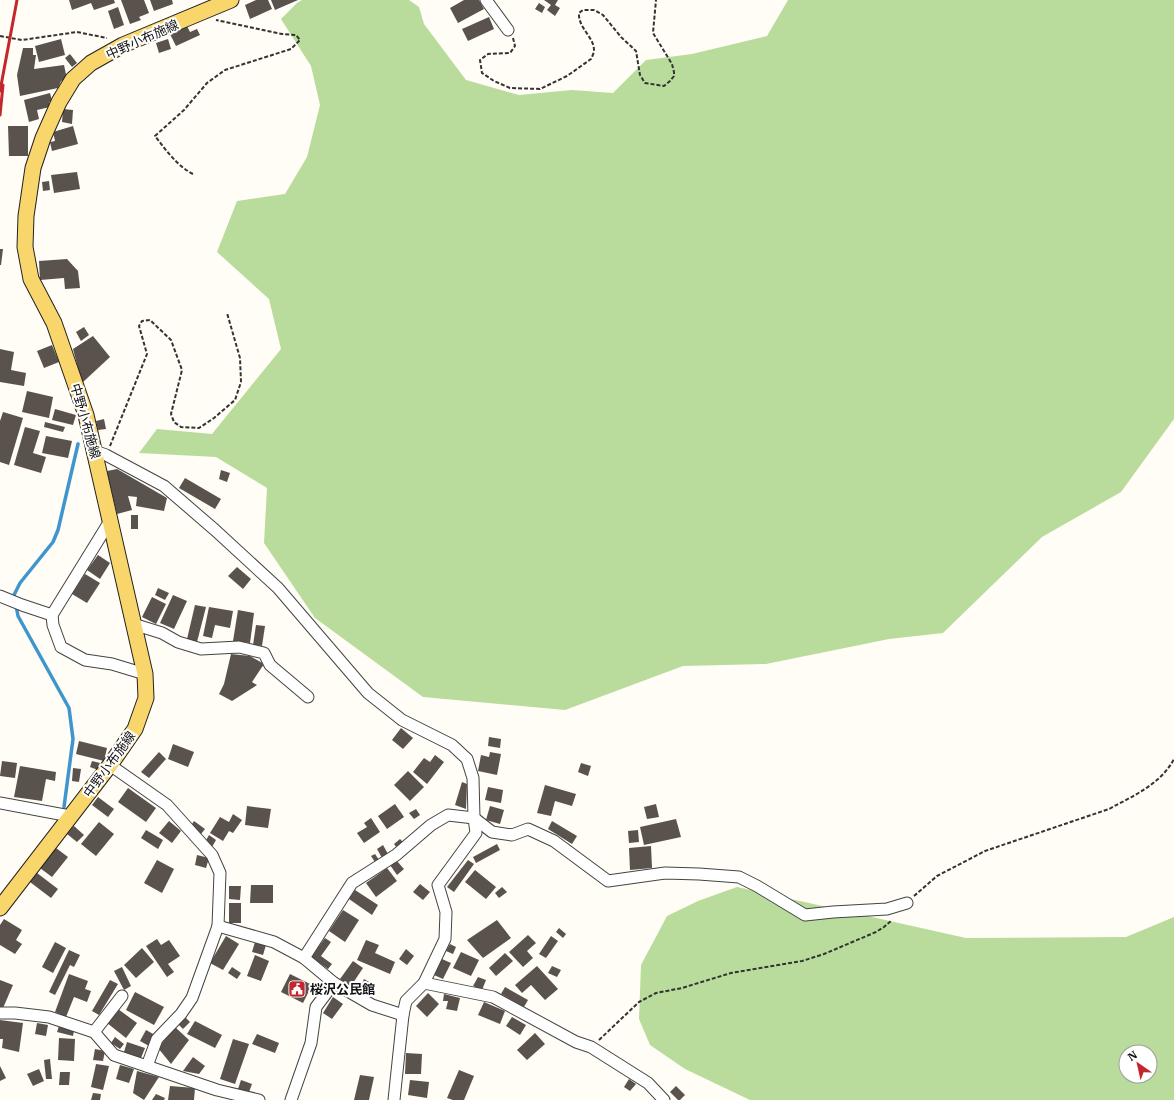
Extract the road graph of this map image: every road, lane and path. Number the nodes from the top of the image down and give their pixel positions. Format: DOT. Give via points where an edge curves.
graph roads {
  1 [pos="231,0"];
  2 [pos="486,0"];
  3 [pos="656,0"];
  4 [pos="208,10"];
  5 [pos="508,30"];
  6 [pos="0,36"];
  7 [pos="123,45"];
  8 [pos="193,174"];
  9 [pos="226,313"];
  10 [pos="101,453"];
  11 [pos="110,521"];
  12 [pos="0,596"];
  13 [pos="52,615"];
  14 [pos="133,624"];
  15 [pos="145,674"];
  16 [pos="308,697"];
  17 [pos="110,765"];
  18 [pos="0,803"];
  19 [pos="70,816"];
  20 [pos="474,818"];
  21 [pos="907,903"];
  22 [pos="0,908"];
  23 [pos="218,926"];
  24 [pos="304,958"];
  25 [pos="334,983"];
  26 [pos="424,983"];
  27 [pos="122,996"];
  28 [pos="0,1013"];
  29 [pos="403,1015"];
  30 [pos="94,1032"];
  31 [pos="147,1066"];
  32 [pos="259,1100"];
  33 [pos="291,1100"];
  34 [pos="394,1100"];
  35 [pos="664,1100"];
  1 -- 4 [label="main road, 中野小布施線"];
  2 -- 5 [label="street"];
  3 -- 5 [label="path" via="653,32 674,72 670,82 664,86 645,83 640,75 636,51 620,37 604,15 587,9 579,13 579,18 594,49 591,60 567,76 540,89 510,88 482,73 480,60 488,54 510,52 514,46 514,39"];
  4 -- 7 [label="main road, 中野小布施線"];
  4 -- 8 [label="path" via="214,20 296,35 300,40 291,49 225,70 206,83 184,110 155,136 169,154"];
  6 -- 7 [label="path" via="22,40 77,32 105,37"];
  7 -- 10 [label="main road, 中野小布施線" via="91,63 73,79 59,102 42,138 33,168 26,216 25,247 31,279 54,323"];
  9 -- 10 [label="path" via="240,358 241,382 235,400 199,428 181,427 174,422 171,414 182,370 171,340 150,320 142,321 139,326 147,354"];
  10 -- 11 [label="main road, 中野小布施線"];
  10 -- 20 [label="street" via="164,486 278,588 368,693 402,720 452,745 467,759 473,778"];
  11 -- 13 [label="street"];
  11 -- 14 [label="main road, 中野小布施線"];
  12 -- 13 [label="street"];
  13 -- 15 [label="street" via="61,647 85,660 112,664"];
  14 -- 15 [label="main road, 中野小布施線"];
  14 -- 16 [label="street" via="201,649 239,647 264,653 270,666"];
  15 -- 17 [label="main road, 中野小布施線" via="146,698 135,729"];
  17 -- 19 [label="main road, 中野小布施線"];
  17 -- 23 [label="street" via="167,805 212,855 220,873"];
  18 -- 19 [label="street"];
  19 -- 22 [label="main road, 中野小布施線"];
  20 -- 21 [label="street" via="492,832 512,835 528,829 554,841 608,881 665,873 739,877 805,915 887,909"];
  20 -- 24 [label="street" via="448,815 431,825 396,855 352,883"];
  20 -- 26 [label="street" via="476,833 438,885 446,912 445,939"];
  23 -- 24 [label="street" via="274,942"];
  23 -- 31 [label="street" via="192,998 181,1014 157,1039"];
  24 -- 25 [label="street"];
  25 -- 29 [label="street" via="372,1005"];
  25 -- 33 [label="street" via="316,1007 311,1043"];
  26 -- 29 [label="street" via="406,1001"];
  26 -- 35 [label="street" via="493,997 576,1042 591,1047 648,1083"];
  27 -- 30 [label="street"];
  28 -- 30 [label="street" via="49,1018"];
  29 -- 34 [label="street"];
  30 -- 31 [label="street" via="114,1055"];
  31 -- 32 [label="street" via="217,1090"];
}
